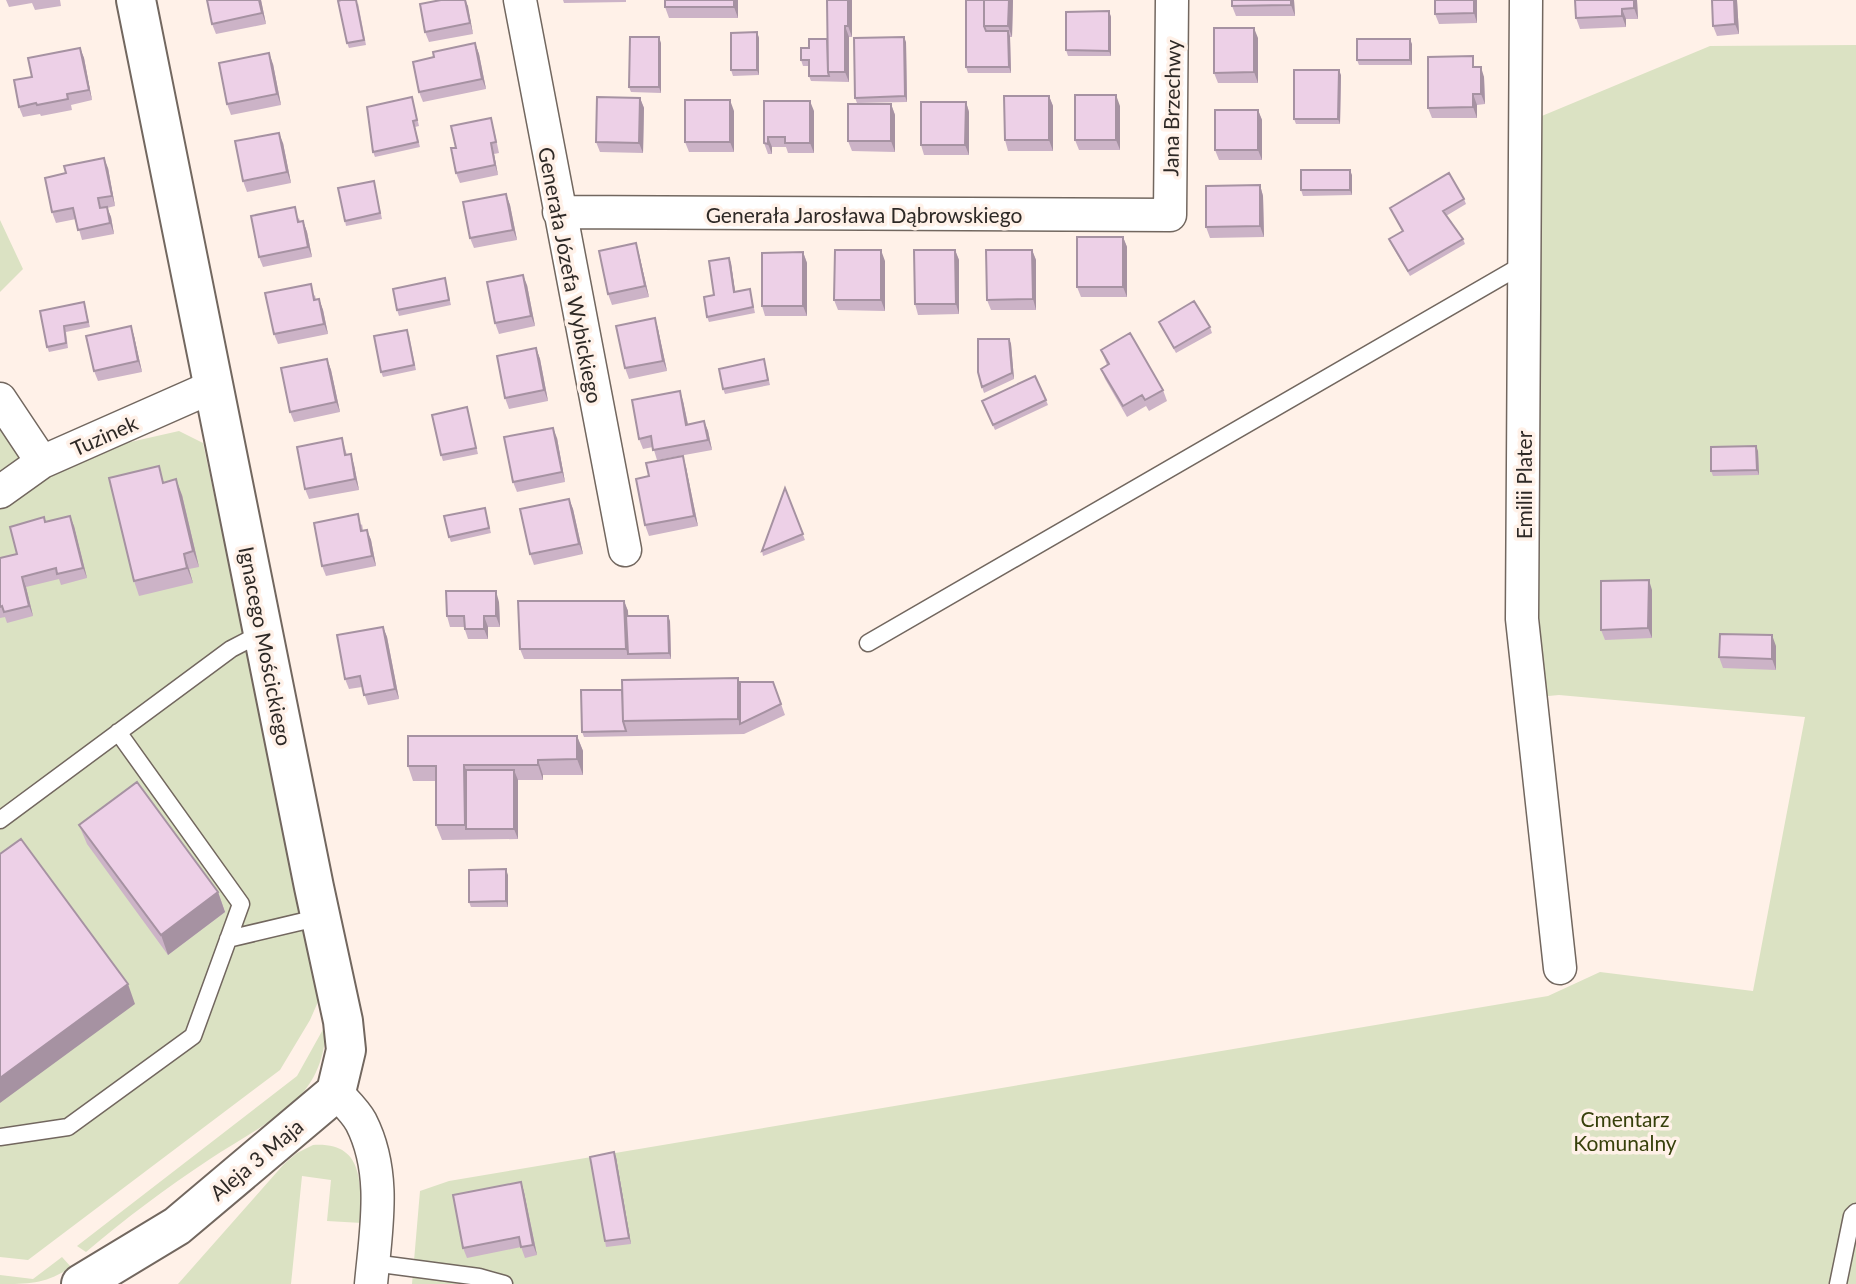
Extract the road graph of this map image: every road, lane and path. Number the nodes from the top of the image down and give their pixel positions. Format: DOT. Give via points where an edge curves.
graph roads {
  1 [pos="136,0"];
  2 [pos="520,0"];
  3 [pos="1172,0"];
  4 [pos="1526,0"];
  5 [pos="559,212"];
  6 [pos="1170,215"];
  7 [pos="1524,264"];
  8 [pos="214,386"];
  9 [pos="0,399"];
  10 [pos="42,462"];
  11 [pos="0,492"];
  12 [pos="625,550"];
  13 [pos="264,632"];
  14 [pos="868,643"];
  15 [pos="118,732"];
  16 [pos="0,820"];
  17 [pos="321,917"];
  18 [pos="228,939"];
  19 [pos="1560,968"];
  20 [pos="336,1092"];
  21 [pos="0,1137"];
  22 [pos="1856,1212"];
  23 [pos="177,1226"];
  24 [pos="372,1274"];
  25 [pos="478,1281"];
  26 [pos="81,1284"];
  27 [pos="135,1284"];
  28 [pos="504,1284"];
  29 [pos="1838,1284"];
  1 -- 8 [label="street, Ignacego Mościckiego"];
  2 -- 5 [label="street, Generała Józefa Wybickiego"];
  3 -- 6 [label="street, Jana Brzechwy"];
  4 -- 7 [label="street, Emilii Plater"];
  5 -- 6 [label="street, Generała Jarosława Dąbrowskiego"];
  5 -- 12 [label="street, Generała Józefa Wybickiego"];
  7 -- 14 [label="lane"];
  7 -- 19 [label="street, Emilii Plater" via="1522,620"];
  8 -- 10 [label="street, Tuzinek"];
  8 -- 13 [label="street, Ignacego Mościckiego"];
  9 -- 10 [label="street"];
  10 -- 11 [label="street, Tuzinek"];
  13 -- 15 [label="lane" via="231,649"];
  13 -- 17 [label="street, Ignacego Mościckiego"];
  15 -- 16 [label="lane"];
  15 -- 18 [label="lane" via="241,904"];
  17 -- 18 [label="lane"];
  17 -- 20 [label="street, Ignacego Mościckiego" via="343,1021 345,1050"];
  18 -- 21 [label="lane" via="193,1036 68,1127"];
  20 -- 23 [label="street, Aleja 3 Maja"];
  20 -- 24 [label="street" via="360,1120 376,1169 379,1196"];
  22 -- 29 [label="lane"];
  23 -- 26 [label="street, Aleja 3 Maja"];
  23 -- 27 [label="street, Aleja 3 Maja"];
  24 -- 25 [label="lane"];
  25 -- 28 [label="lane"];
}
